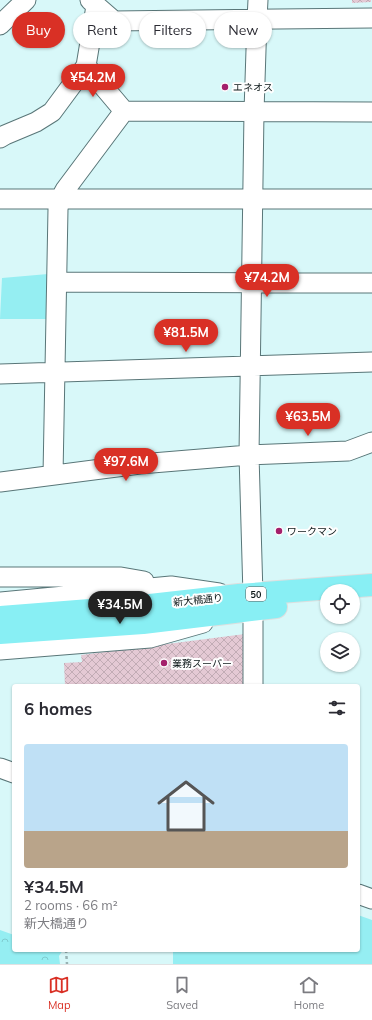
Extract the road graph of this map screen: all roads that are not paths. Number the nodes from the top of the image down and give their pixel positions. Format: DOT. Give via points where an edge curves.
graph roads {
  1 [pos="26,0"];
  2 [pos="258,0"];
  3 [pos="93,3"];
  4 [pos="257,12"];
  5 [pos="372,18"];
  6 [pos="272,19"];
  7 [pos="214,20"];
  8 [pos="0,25"];
  9 [pos="256,48"];
  10 [pos="86,66"];
  11 [pos="124,111"];
  12 [pos="254,112"];
  13 [pos="372,112"];
  14 [pos="0,138"];
  15 [pos="0,198"];
  16 [pos="60,199"];
  17 [pos="254,199"];
  18 [pos="372,199"];
  19 [pos="56,282"];
  20 [pos="252,283"];
  21 [pos="372,283"];
  22 [pos="372,362"];
  23 [pos="251,366"];
  24 [pos="55,372"];
  25 [pos="0,374"];
  26 [pos="372,442"];
  27 [pos="249,455"];
  28 [pos="53,475"];
  29 [pos="0,482"];
  30 [pos="0,577"];
  31 [pos="372,585"];
  32 [pos="171,586"];
  33 [pos="372,600"];
  34 [pos="360,601"];
  35 [pos="0,602"];
  36 [pos="247,603"];
  37 [pos="320,603"];
  38 [pos="142,614"];
  39 [pos="0,617"];
  40 [pos="0,633"];
  41 [pos="0,650"];
  42 [pos="253,684"];
  43 [pos="0,768"];
  44 [pos="12,772"];
  45 [pos="360,895"];
  46 [pos="372,899"];
  1 -- 8 [label="street"];
  2 -- 4 [label="street"];
  3 -- 7 [label="street" via="114,21"];
  3 -- 10 [label="street"];
  5 -- 6 [label="street"];
  9 -- 12 [label="street"];
  10 -- 11 [label="street"];
  10 -- 14 [label="street" via="52,112"];
  11 -- 12 [label="street"];
  11 -- 16 [label="street"];
  12 -- 13 [label="street"];
  12 -- 17 [label="street"];
  15 -- 16 [label="street"];
  16 -- 17 [label="street"];
  16 -- 19 [label="street"];
  17 -- 18 [label="street"];
  17 -- 20 [label="street"];
  19 -- 20 [label="street"];
  19 -- 24 [label="street"];
  20 -- 21 [label="street"];
  20 -- 23 [label="street"];
  22 -- 23 [label="street"];
  23 -- 24 [label="street"];
  23 -- 27 [label="street"];
  24 -- 25 [label="street"];
  24 -- 28 [label="street"];
  26 -- 27 [label="street" via="348,451"];
  27 -- 28 [label="street" via="140,464"];
  27 -- 36 [label="street"];
  28 -- 29 [label="street"];
  30 -- 32 [label="street" via="121,577"];
  31 -- 36 [label="main road, 新大橋通り / 50"];
  32 -- 35 [label="street"];
  32 -- 36 [label="street"];
  33 -- 34 [label="main road"];
  36 -- 37 [label="main road, 新大橋通り / 50"];
  36 -- 38 [label="main road, 新大橋通り / 50"];
  36 -- 41 [label="street" via="150,638"];
  36 -- 42 [label="street"];
  38 -- 39 [label="main road, 新大橋通り / 50"];
  38 -- 40 [label="main road, 新大橋通り / 50"];
  43 -- 44 [label="street"];
  45 -- 46 [label="street"];
}
